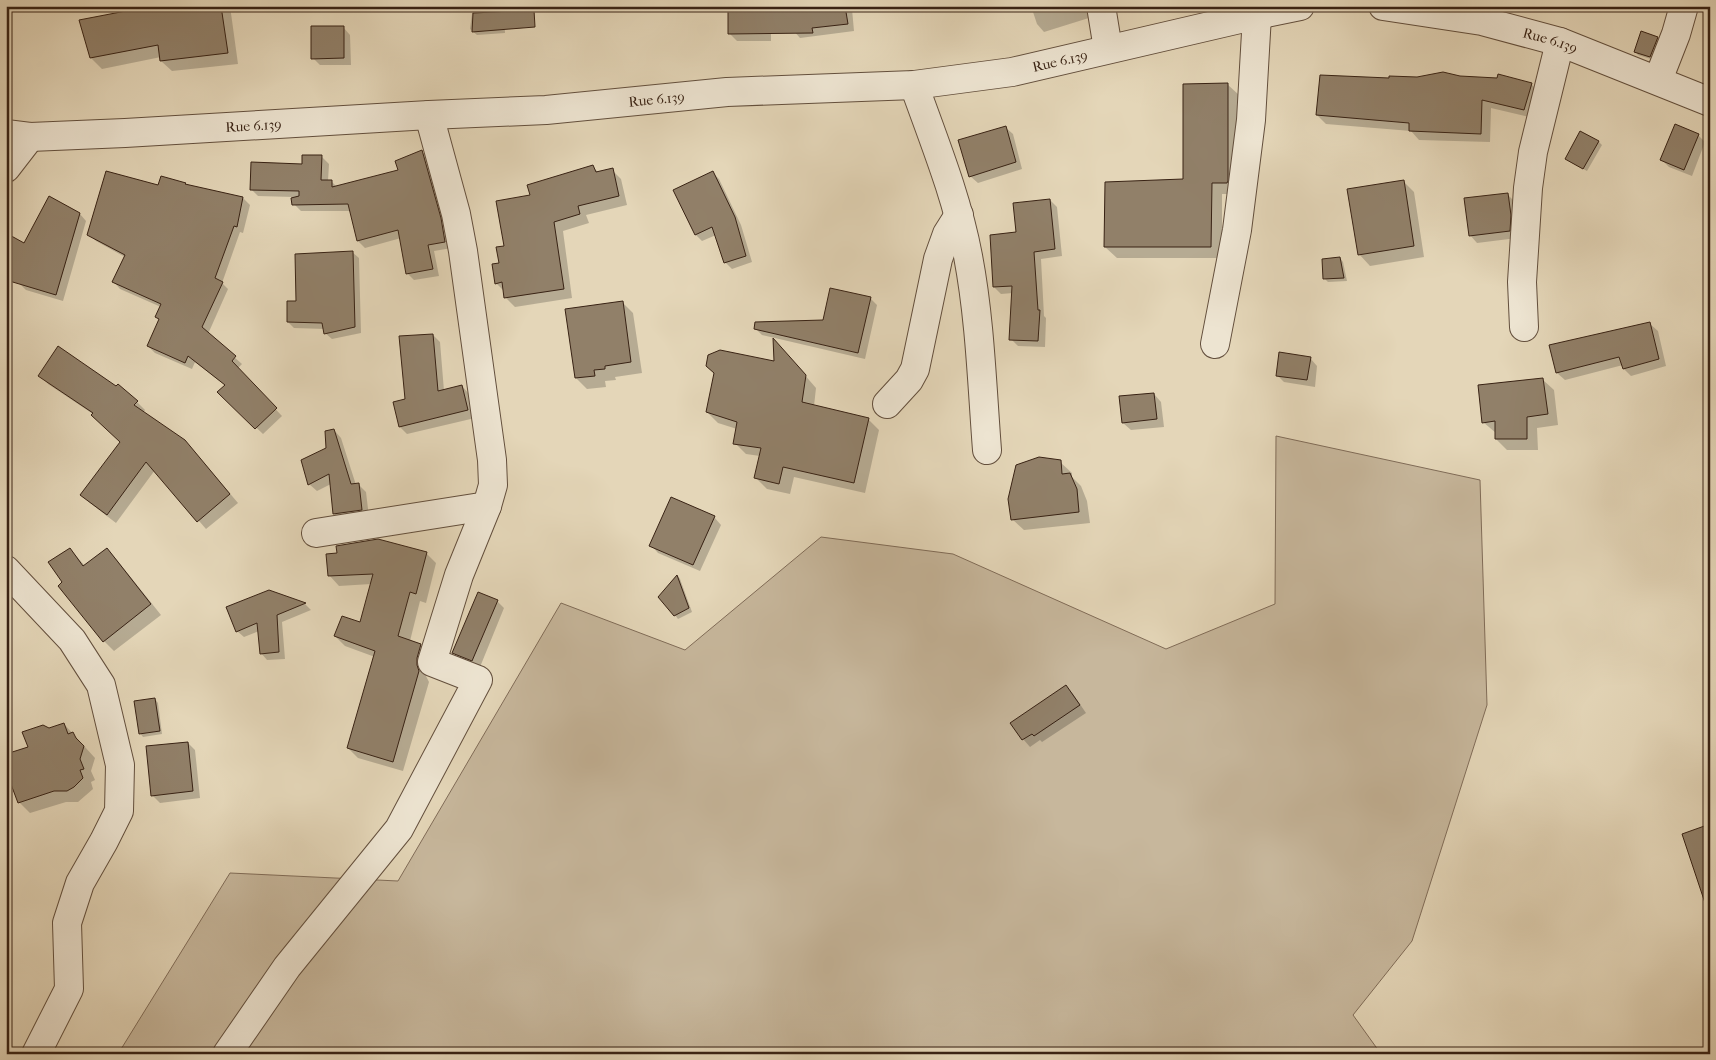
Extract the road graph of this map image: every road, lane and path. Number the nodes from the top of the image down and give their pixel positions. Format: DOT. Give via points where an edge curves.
graph roads {
  1 [pos="1101,6"];
  2 [pos="1300,6"];
  3 [pos="1383,6"];
  4 [pos="1684,6"];
  5 [pos="1486,14"];
  6 [pos="1257,15"];
  7 [pos="1560,42"];
  8 [pos="1108,49"];
  9 [pos="1658,80"];
  10 [pos="914,86"];
  11 [pos="1710,102"];
  12 [pos="429,115"];
  13 [pos="18,136"];
  14 [pos="6,168"];
  15 [pos="959,215"];
  16 [pos="1524,327"];
  17 [pos="1215,344"];
  18 [pos="887,404"];
  19 [pos="987,450"];
  20 [pos="487,506"];
  21 [pos="316,533"];
  22 [pos="6,570"];
  23 [pos="36,1054"];
  24 [pos="227,1054"];
  1 -- 8 [label="street"];
  2 -- 6 [label="street, Rue 6.139"];
  3 -- 5 [label="street, Rue 6.139"];
  4 -- 9 [label="street"];
  5 -- 7 [label="street, Rue 6.139"];
  6 -- 8 [label="street, Rue 6.139"];
  6 -- 17 [label="street" via="1251,120 1240,212"];
  7 -- 9 [label="street, Rue 6.139"];
  7 -- 16 [label="street" via="1529,179 1522,282"];
  8 -- 10 [label="street, Rue 6.139" via="1012,72"];
  9 -- 11 [label="street, Rue 6.139"];
  10 -- 12 [label="street, Rue 6.139" via="727,92 546,110"];
  10 -- 15 [label="street"];
  12 -- 13 [label="street, Rue 6.139"];
  12 -- 20 [label="street" via="463,251 492,460 493,485"];
  13 -- 14 [label="street"];
  15 -- 18 [label="street" via="938,258 915,369"];
  15 -- 19 [label="street" via="975,308"];
  20 -- 21 [label="street"];
  20 -- 24 [label="street" via="459,575 432,662 478,680 399,828 287,967"];
  22 -- 23 [label="street" via="72,640 101,685 120,766 119,811 80,883 67,923 69,989"];
}
